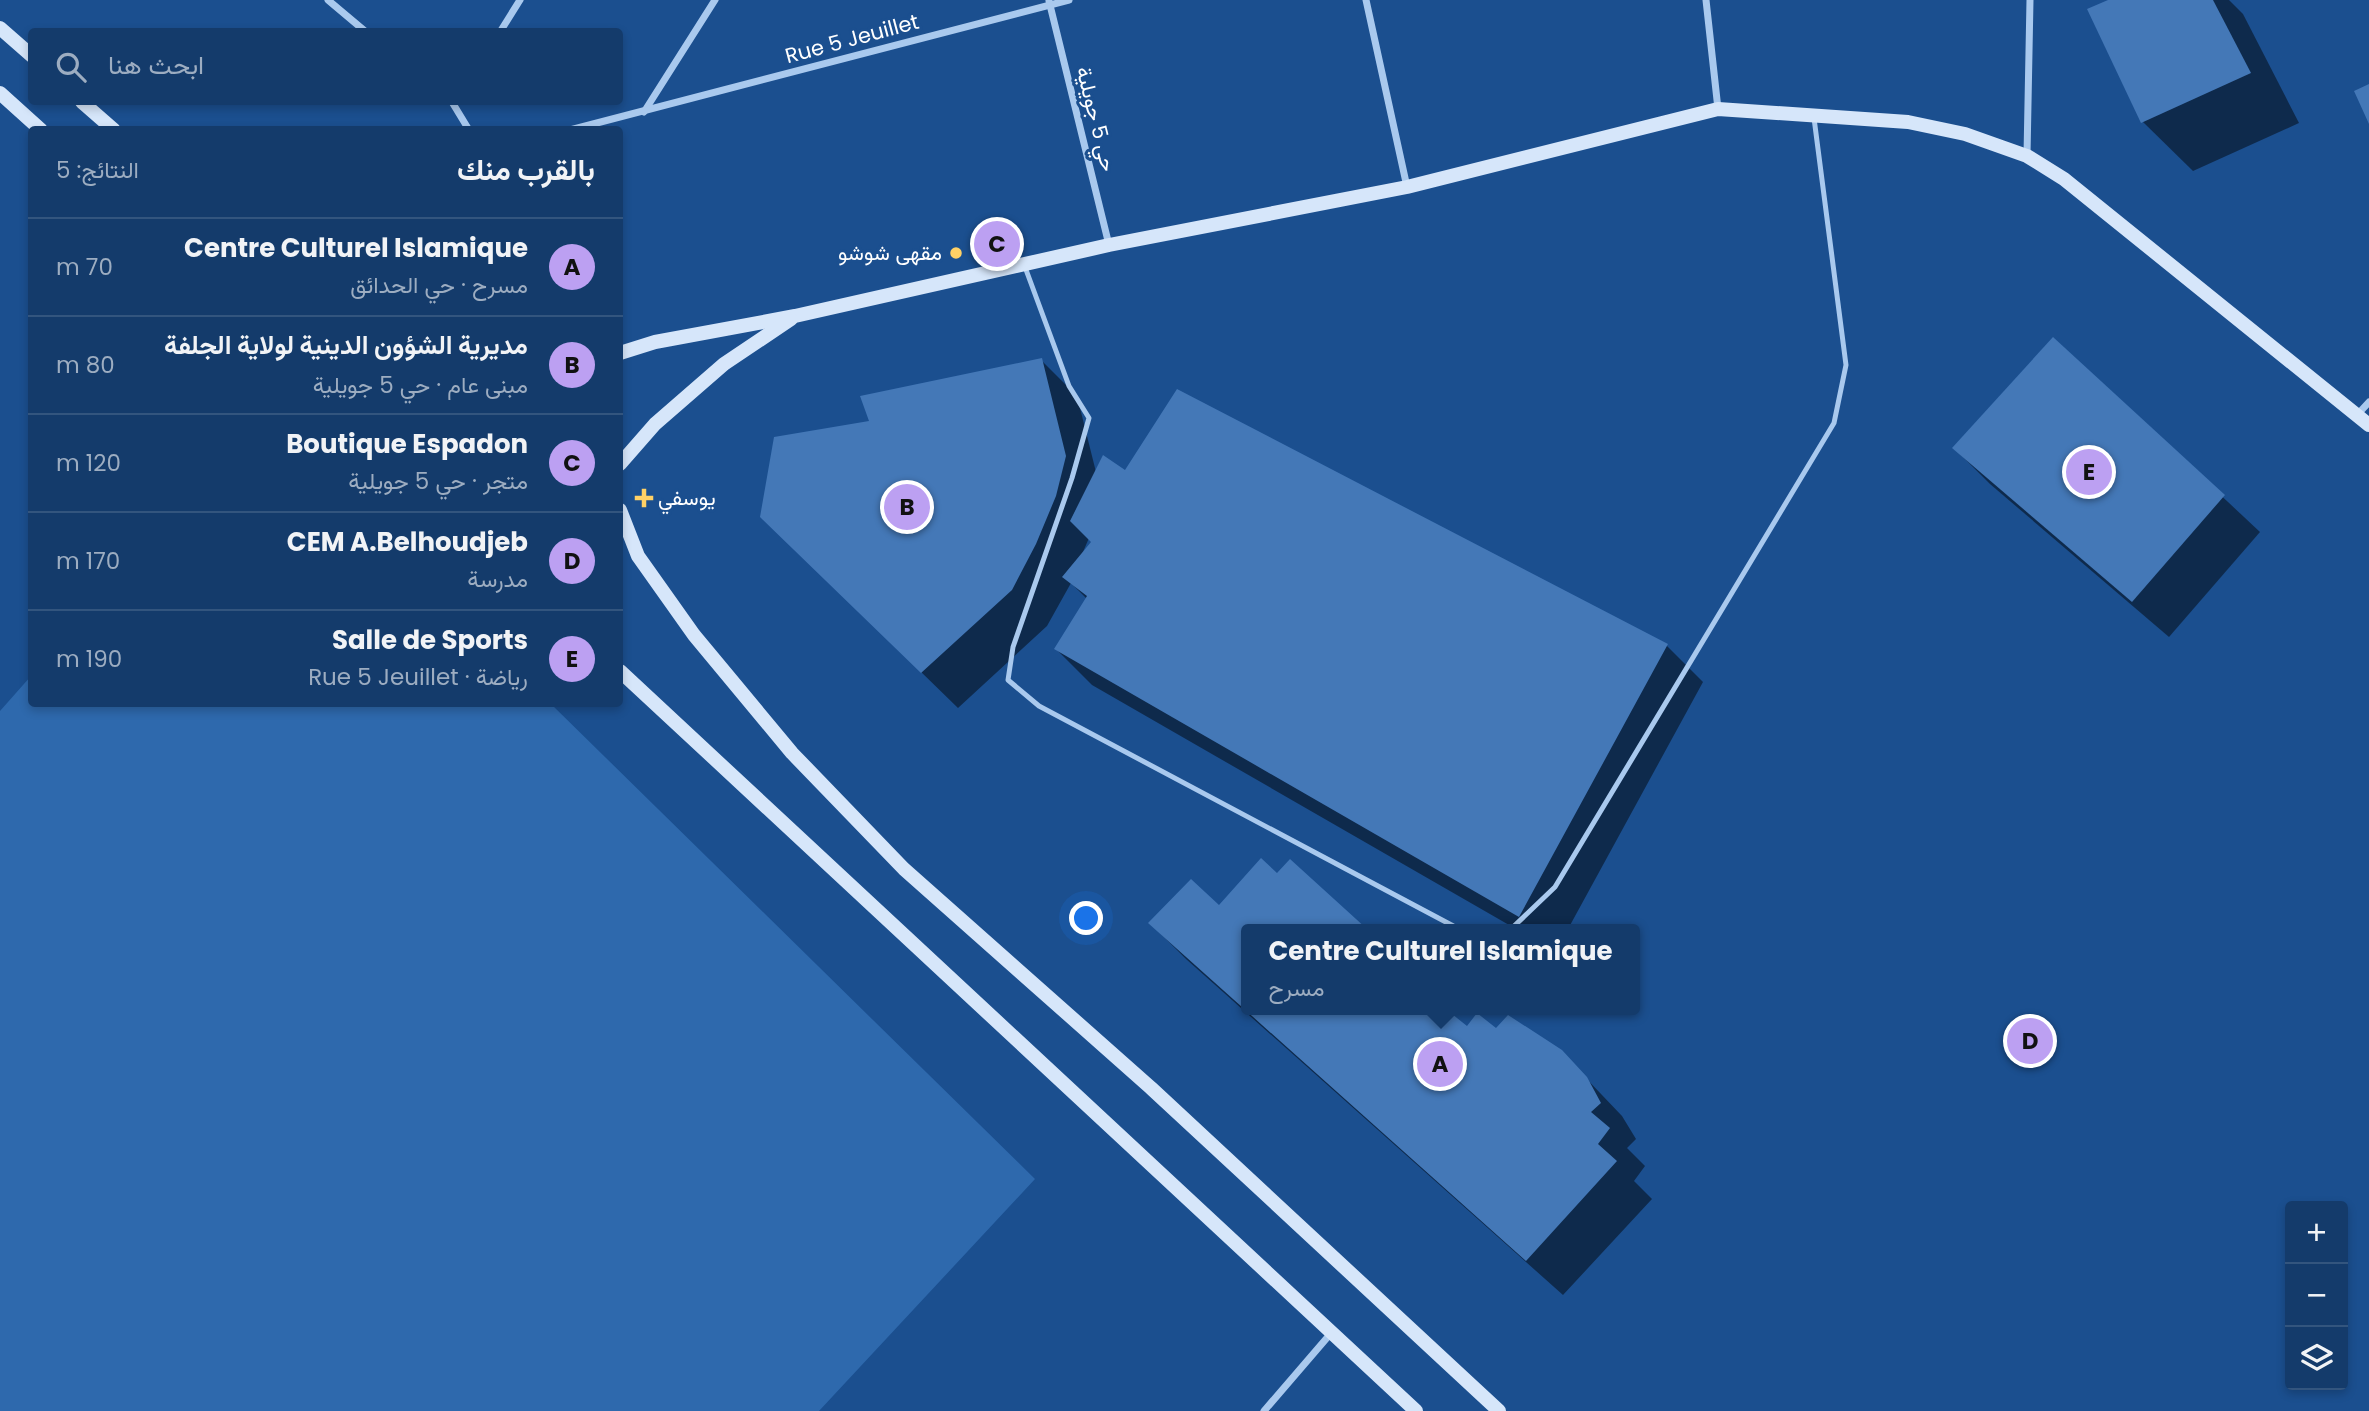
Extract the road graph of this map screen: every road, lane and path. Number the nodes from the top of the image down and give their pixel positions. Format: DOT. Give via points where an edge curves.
graph roads {
  1 [pos="328,0"];
  2 [pos="520,0"];
  3 [pos="715,0"];
  4 [pos="1069,0"];
  5 [pos="1366,0"];
  6 [pos="1706,0"];
  7 [pos="2030,0"];
  8 [pos="1049,2"];
  9 [pos="0,28"];
  10 [pos="361,28"];
  11 [pos="502,28"];
  12 [pos="28,52"];
  13 [pos="0,93"];
  14 [pos="85,105"];
  15 [pos="455,105"];
  16 [pos="1718,109"];
  17 [pos="644,113"];
  18 [pos="1813,116"];
  19 [pos="37,126"];
  20 [pos="109,126"];
  21 [pos="467,126"];
  22 [pos="587,126"];
  23 [pos="2027,156"];
  24 [pos="1407,187"];
  25 [pos="1109,245"];
  26 [pos="1024,264"];
  27 [pos="795,316"];
  28 [pos="623,352"];
  29 [pos="2369,402"];
  30 [pos="2357,415"];
  31 [pos="2369,425"];
  32 [pos="623,461"];
  33 [pos="623,518"];
  34 [pos="623,674"];
  35 [pos="1450,924"];
  36 [pos="1516,924"];
  37 [pos="1332,1331"];
  38 [pos="1264,1411"];
  39 [pos="1416,1411"];
  40 [pos="1499,1411"];
  1 -- 10 [label="street"];
  2 -- 11 [label="street"];
  3 -- 17 [label="street"];
  4 -- 8 [label="street, Rue 5 Jeuillet"];
  5 -- 24 [label="street"];
  6 -- 16 [label="street"];
  7 -- 23 [label="street"];
  8 -- 17 [label="street, Rue 5 Jeuillet"];
  8 -- 25 [label="street, حي 5 جويلية"];
  9 -- 12 [label="main road"];
  13 -- 19 [label="main road"];
  14 -- 20 [label="main road"];
  15 -- 21 [label="street"];
  16 -- 18 [label="main road"];
  16 -- 24 [label="main road"];
  17 -- 22 [label="street, Rue 5 Jeuillet"];
  18 -- 23 [label="main road" via="1909,122 1965,134"];
  18 -- 36 [label="lane" via="1846,365 1833,423 1555,887"];
  23 -- 30 [label="main road" via="2064,179"];
  24 -- 25 [label="main road"];
  25 -- 26 [label="main road"];
  26 -- 27 [label="main road"];
  26 -- 35 [label="lane" via="1069,386 1089,418 1013,647 1008,680 1039,706"];
  27 -- 28 [label="main road"];
  27 -- 32 [label="main road" via="724,364 655,424"];
  29 -- 30 [label="street"];
  30 -- 31 [label="main road"];
  33 -- 40 [label="main road" via="638,556 694,635 792,753 895,859 1151,1088"];
  34 -- 37 [label="main road"];
  37 -- 38 [label="street"];
  37 -- 39 [label="main road"];
}
